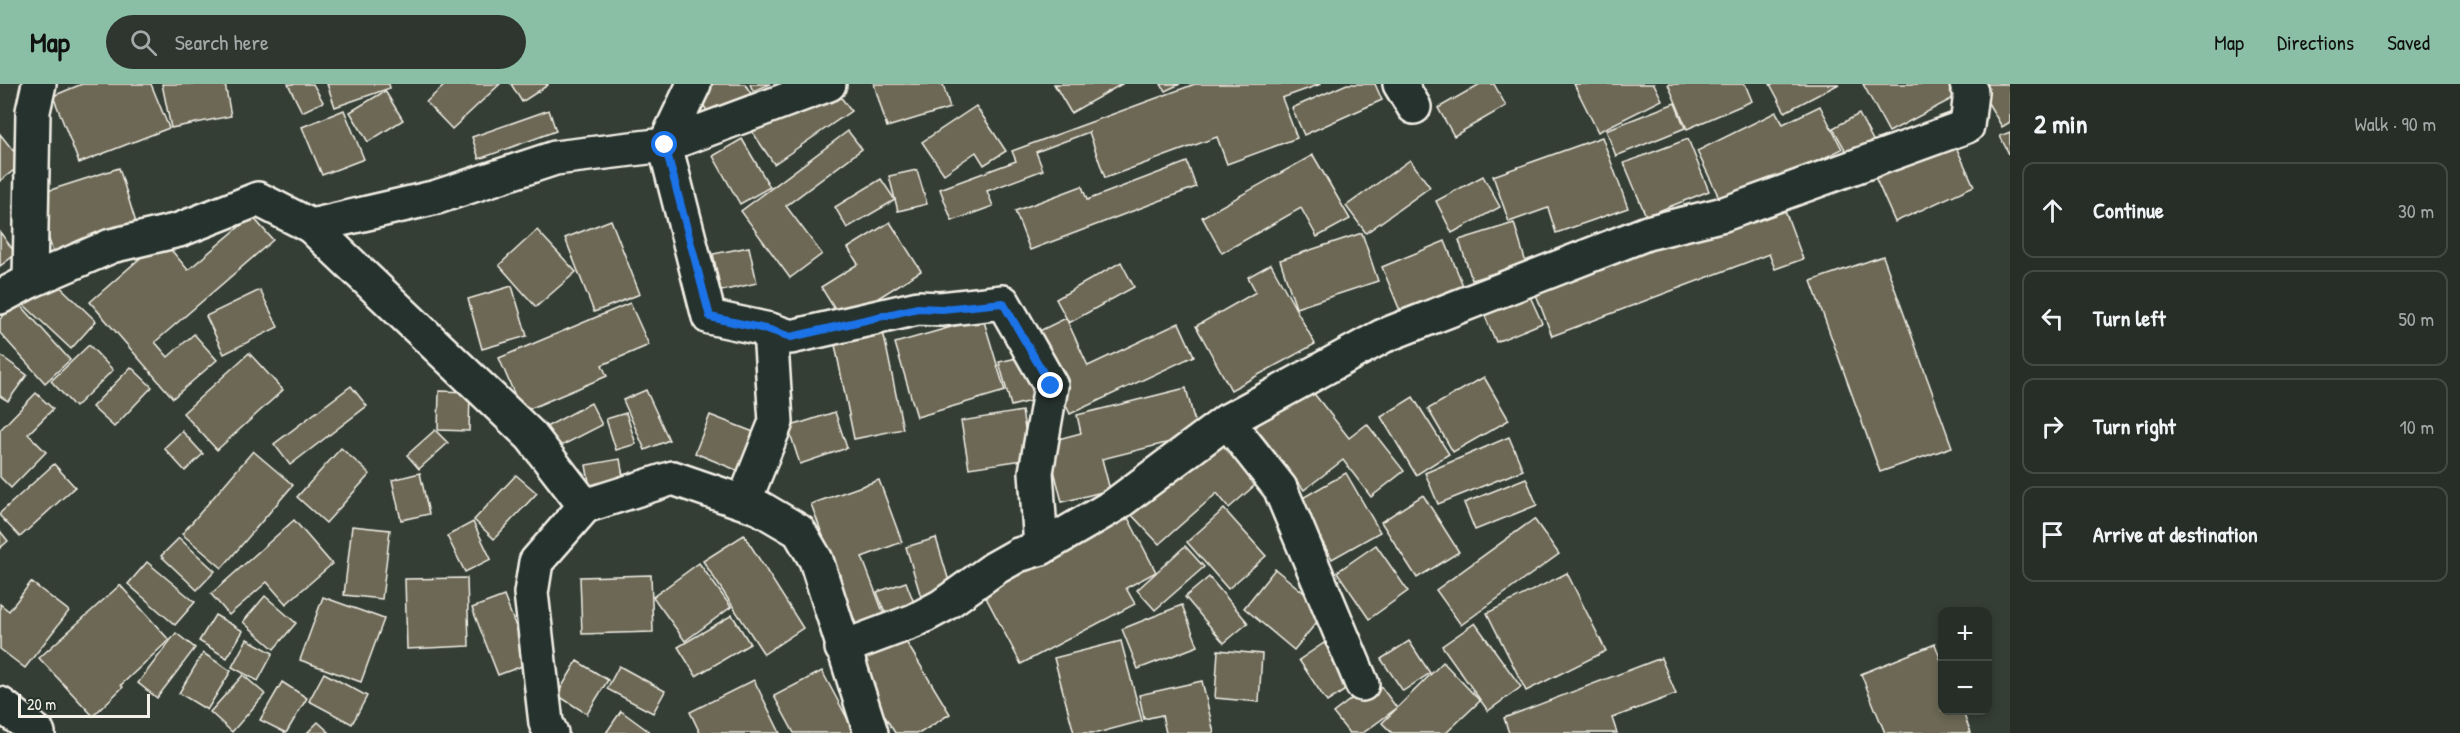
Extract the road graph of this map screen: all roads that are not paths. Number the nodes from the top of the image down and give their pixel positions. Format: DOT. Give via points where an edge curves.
graph roads {
  1 [pos="39,84"];
  2 [pos="694,84"];
  3 [pos="829,84"];
  4 [pos="1967,84"];
  5 [pos="665,145"];
  6 [pos="311,226"];
  7 [pos="30,281"];
  8 [pos="0,297"];
  9 [pos="770,330"];
  10 [pos="1227,421"];
  11 [pos="744,502"];
  12 [pos="585,506"];
  13 [pos="1041,548"];
  14 [pos="842,648"];
  15 [pos="1362,684"];
  16 [pos="0,704"];
  17 [pos="38,733"];
  18 [pos="551,733"];
  19 [pos="871,733"];
  1 -- 7 [label="street" via="33,111"];
  2 -- 5 [label="street"];
  3 -- 5 [label="street"];
  4 -- 10 [label="street" via="1971,92 1966,126 1724,214 1647,233 1383,336"];
  5 -- 6 [label="street" via="555,158 437,197"];
  5 -- 9 [label="street" via="710,317"];
  6 -- 7 [label="street" via="258,199 179,230 111,246"];
  6 -- 12 [label="street" via="531,436"];
  7 -- 8 [label="street"];
  9 -- 11 [label="street" via="776,422"];
  9 -- 13 [label="street" via="791,337 918,308 1003,303 1051,386 1036,472"];
  10 -- 13 [label="street" via="1115,506"];
  10 -- 15 [label="street" via="1280,488"];
  11 -- 12 [label="street" via="673,478"];
  11 -- 14 [label="street" via="799,531 816,560"];
  12 -- 18 [label="street" via="536,562 531,592 546,723"];
  13 -- 14 [label="street" via="995,568 914,621"];
  14 -- 19 [label="street"];
  16 -- 17 [label="street"];
}
